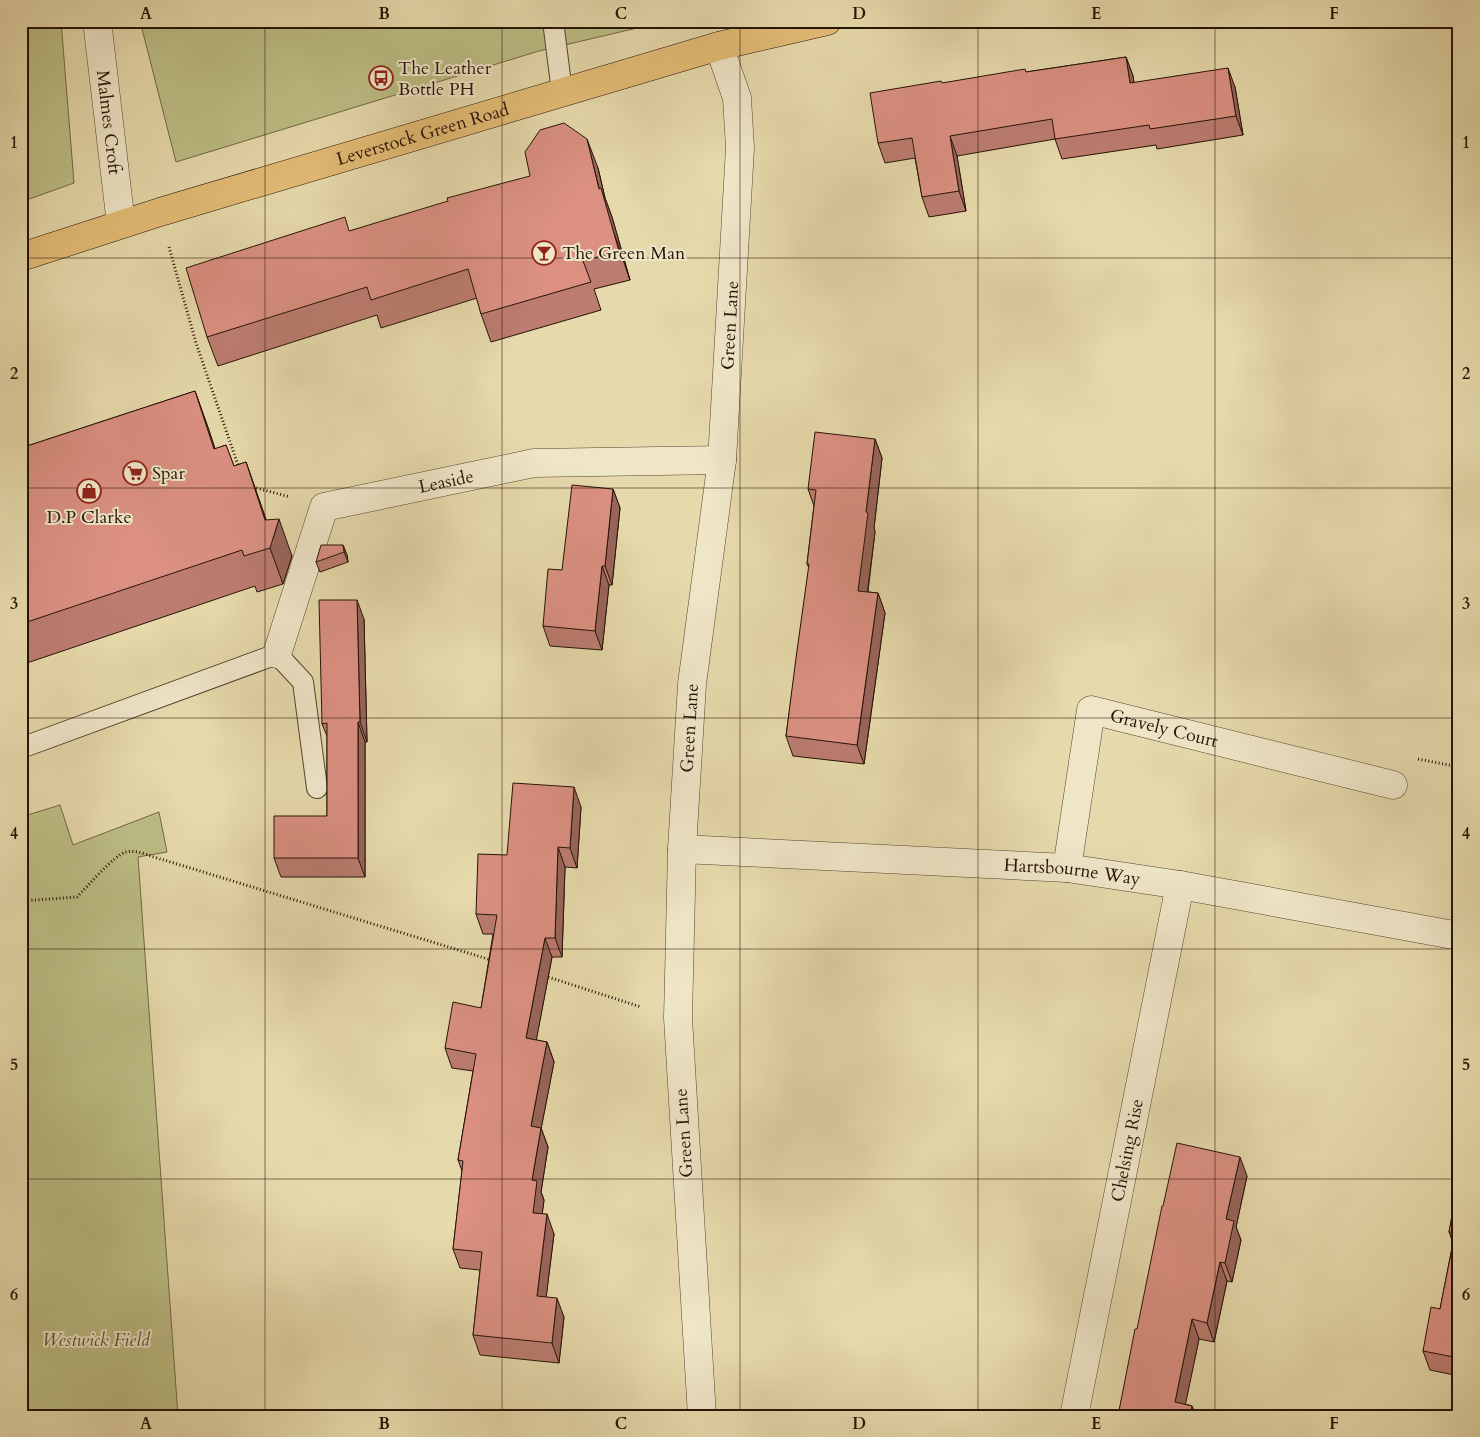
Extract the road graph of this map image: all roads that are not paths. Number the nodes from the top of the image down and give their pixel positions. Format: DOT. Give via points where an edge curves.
graph roads {
  1 [pos="97,21"];
  2 [pos="553,21"];
  3 [pos="828,21"];
  4 [pos="719,46"];
  5 [pos="562,92"];
  6 [pos="121,224"];
  7 [pos="21,257"];
  8 [pos="722,460"];
  9 [pos="277,654"];
  10 [pos="21,748"];
  11 [pos="1393,785"];
  12 [pos="317,788"];
  13 [pos="682,849"];
  14 [pos="1067,868"];
  15 [pos="1180,885"];
  16 [pos="1459,936"];
  17 [pos="702,1416"];
  18 [pos="1074,1416"];
  1 -- 6 [label="street, Malmes Croft"];
  2 -- 5 [label="lane"];
  3 -- 4 [label="main road, Leverstock Green Road"];
  4 -- 5 [label="main road, Leverstock Green Road"];
  4 -- 8 [label="street, Green Lane" via="737,98 740,148"];
  5 -- 6 [label="main road, Leverstock Green Road"];
  6 -- 7 [label="main road, Leverstock Green Road"];
  8 -- 9 [label="street, Leaside" via="534,463 324,507"];
  8 -- 13 [label="street, Green Lane" via="692,684"];
  9 -- 10 [label="lane"];
  9 -- 12 [label="lane" via="303,682"];
  11 -- 14 [label="street, Gravely Court" via="1091,710"];
  13 -- 14 [label="street, Hartsbourne Way"];
  13 -- 17 [label="street, Green Lane" via="678,1018"];
  14 -- 15 [label="street, Hartsbourne Way"];
  15 -- 16 [label="street, Hartsbourne Way"];
  15 -- 18 [label="street, Chelsing Rise"];
}
